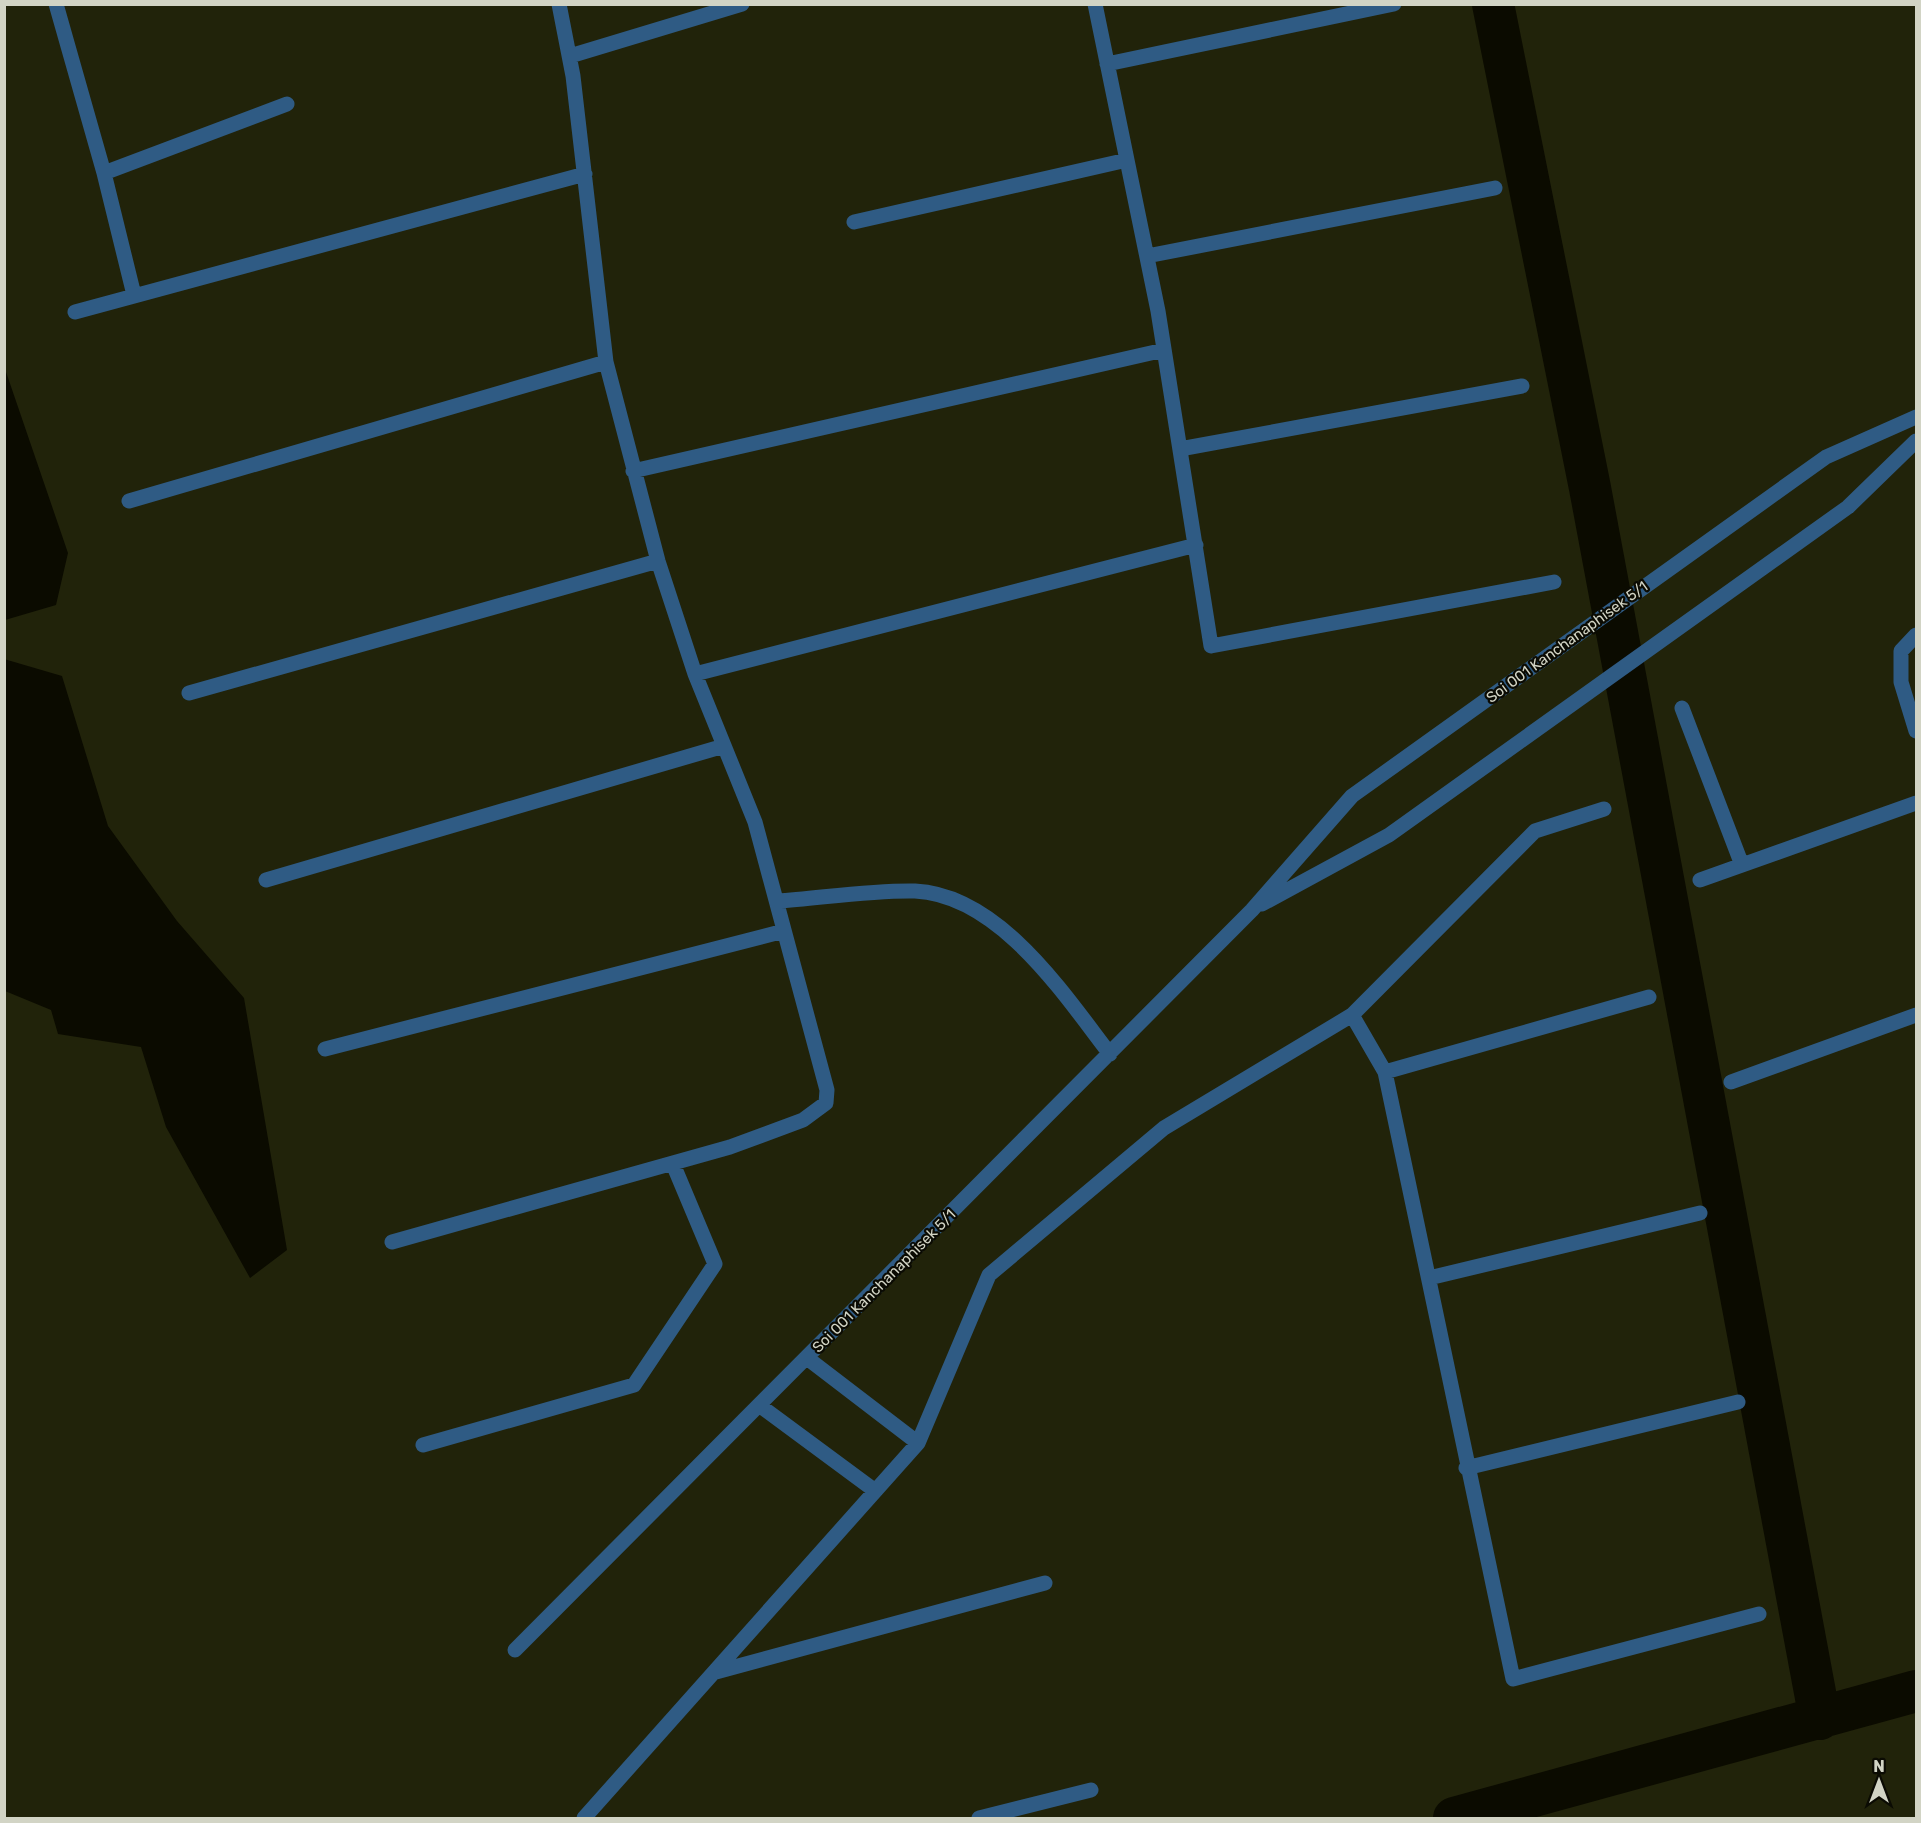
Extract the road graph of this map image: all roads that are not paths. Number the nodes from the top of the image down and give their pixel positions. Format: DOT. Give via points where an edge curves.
graph roads {
  1 [pos="56,4"];
  2 [pos="559,4"];
  3 [pos="742,4"];
  4 [pos="1095,4"];
  5 [pos="1394,4"];
  6 [pos="570,56"];
  7 [pos="1107,64"];
  8 [pos="287,104"];
  9 [pos="1127,160"];
  10 [pos="104,173"];
  11 [pos="585,174"];
  12 [pos="1495,188"];
  13 [pos="854,222"];
  14 [pos="1147,256"];
  15 [pos="134,296"];
  16 [pos="75,312"];
  17 [pos="1164,350"];
  18 [pos="606,362"];
  19 [pos="1522,386"];
  20 [pos="1917,417"];
  21 [pos="1917,441"];
  22 [pos="1180,449"];
  23 [pos="633,471"];
  24 [pos="129,501"];
  25 [pos="1196,545"];
  26 [pos="658,561"];
  27 [pos="1554,582"];
  28 [pos="1917,635"];
  29 [pos="695,674"];
  30 [pos="189,693"];
  31 [pos="1682,708"];
  32 [pos="1917,730"];
  33 [pos="724,746"];
  34 [pos="1917,803"];
  35 [pos="1604,809"];
  36 [pos="1742,865"];
  37 [pos="266,880"];
  38 [pos="1700,880"];
  39 [pos="777,901"];
  40 [pos="1252,910"];
  41 [pos="784,931"];
  42 [pos="1649,997"];
  43 [pos="1352,1015"];
  44 [pos="1917,1015"];
  45 [pos="325,1049"];
  46 [pos="1110,1054"];
  47 [pos="1385,1072"];
  48 [pos="1731,1082"];
  49 [pos="673,1164"];
  50 [pos="1700,1213"];
  51 [pos="392,1242"];
  52 [pos="1429,1278"];
  53 [pos="807,1358"];
  54 [pos="1738,1402"];
  55 [pos="759,1405"];
  56 [pos="918,1443"];
  57 [pos="423,1444"];
  58 [pos="1466,1468"];
  59 [pos="874,1490"];
  60 [pos="1045,1583"];
  61 [pos="1759,1614"];
  62 [pos="515,1650"];
  63 [pos="716,1672"];
  64 [pos="1091,1790"];
  65 [pos="584,1818"];
  66 [pos="979,1818"];
  1 -- 10 [label="street"];
  2 -- 6 [label="street"];
  3 -- 6 [label="street"];
  4 -- 7 [label="street"];
  5 -- 7 [label="street"];
  6 -- 11 [label="street"];
  7 -- 9 [label="street"];
  8 -- 10 [label="street"];
  9 -- 13 [label="street"];
  9 -- 14 [label="street"];
  10 -- 15 [label="street"];
  11 -- 15 [label="street"];
  11 -- 18 [label="street"];
  12 -- 14 [label="street"];
  14 -- 17 [label="street"];
  15 -- 16 [label="street"];
  17 -- 22 [label="street"];
  17 -- 23 [label="street"];
  18 -- 23 [label="street"];
  18 -- 24 [label="street"];
  19 -- 22 [label="street"];
  20 -- 40 [label="street, Soi 001 Kanchanaphisek 5/1" via="1826,457 1352,796"];
  21 -- 40 [label="street, Soi 001 Kanchanaphisek 5/1" via="1848,507 1389,835"];
  22 -- 25 [label="street"];
  23 -- 26 [label="street"];
  25 -- 27 [label="street" via="1211,646"];
  25 -- 29 [label="street"];
  26 -- 29 [label="street"];
  26 -- 30 [label="street"];
  28 -- 32 [label="street" via="1901,651 1901,682"];
  29 -- 33 [label="street"];
  31 -- 36 [label="street"];
  33 -- 37 [label="street"];
  33 -- 39 [label="street" via="755,822"];
  34 -- 36 [label="street"];
  35 -- 43 [label="street" via="1535,831"];
  36 -- 38 [label="street"];
  39 -- 41 [label="street"];
  39 -- 46 [label="street" via="915,891 951,898 993,920 1057,986"];
  40 -- 46 [label="street, Soi 001 Kanchanaphisek 5/1"];
  41 -- 45 [label="street"];
  41 -- 49 [label="street" via="826,1090 826,1103 803,1120"];
  42 -- 47 [label="street"];
  43 -- 47 [label="street"];
  43 -- 56 [label="street" via="1164,1128 989,1275"];
  44 -- 48 [label="street"];
  46 -- 53 [label="street, Soi 001 Kanchanaphisek 5/1"];
  47 -- 52 [label="street"];
  49 -- 51 [label="street"];
  49 -- 57 [label="street" via="715,1264 634,1384"];
  50 -- 52 [label="street"];
  52 -- 58 [label="street"];
  53 -- 55 [label="street, Soi 001 Kanchanaphisek 5/1"];
  53 -- 56 [label="street"];
  54 -- 58 [label="street"];
  55 -- 59 [label="street"];
  55 -- 62 [label="street, Soi 001 Kanchanaphisek 5/1"];
  56 -- 59 [label="street"];
  58 -- 61 [label="street" via="1513,1679"];
  59 -- 63 [label="street"];
  60 -- 63 [label="street"];
  63 -- 65 [label="street"];
  64 -- 66 [label="street"];
}
